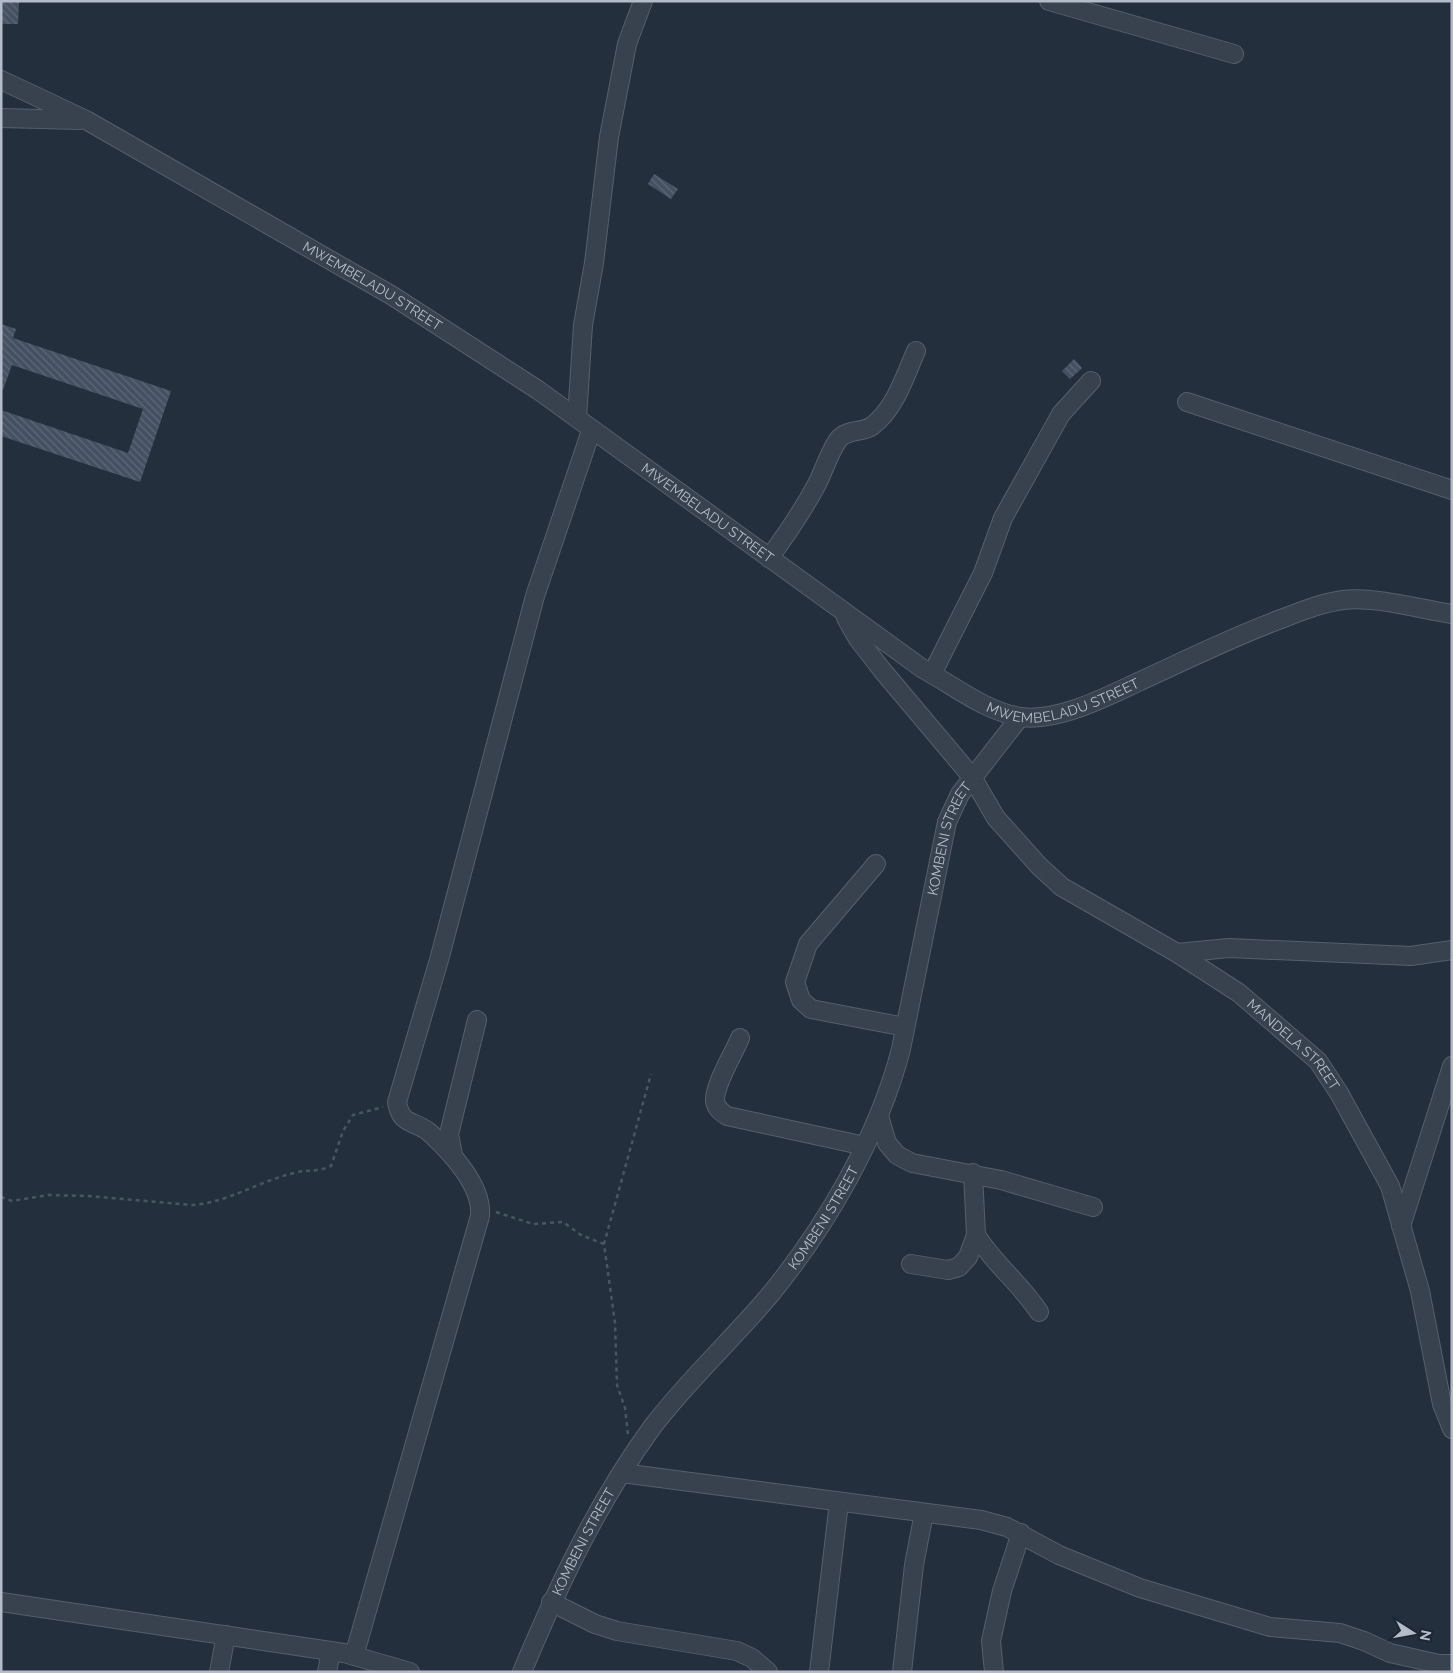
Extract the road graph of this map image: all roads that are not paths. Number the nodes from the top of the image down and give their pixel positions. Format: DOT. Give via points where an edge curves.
graph roads {
  1 [pos="643,1"];
  2 [pos="1049,1"];
  3 [pos="1234,54"];
  4 [pos="1,80"];
  5 [pos="1,118"];
  6 [pos="86,120"];
  7 [pos="916,351"];
  8 [pos="1091,381"];
  9 [pos="1187,402"];
  10 [pos="577,418"];
  11 [pos="591,431"];
  12 [pos="1452,490"];
  13 [pos="769,558"];
  14 [pos="842,612"];
  15 [pos="1452,614"];
  16 [pos="932,674"];
  17 [pos="1020,717"];
  18 [pos="972,777"];
  19 [pos="876,864"];
  20 [pos="1452,950"];
  21 [pos="1177,953"];
  22 [pos="477,1020"];
  23 [pos="905,1027"];
  24 [pos="740,1038"];
  25 [pos="1452,1066"];
  26 [pos="880,1116"];
  27 [pos="864,1146"];
  28 [pos="453,1155"];
  29 [pos="973,1174"];
  30 [pos="1093,1207"];
  31 [pos="1401,1226"];
  32 [pos="976,1235"];
  33 [pos="911,1264"];
  34 [pos="1039,1312"];
  35 [pos="1452,1429"];
  36 [pos="626,1465"];
  37 [pos="839,1502"];
  38 [pos="924,1513"];
  39 [pos="1021,1533"];
  40 [pos="1,1602"];
  41 [pos="552,1602"];
  42 [pos="226,1634"];
  43 [pos="331,1651"];
  44 [pos="354,1656"];
  45 [pos="1452,1664"];
  46 [pos="219,1672"];
  47 [pos="327,1672"];
  48 [pos="410,1672"];
  49 [pos="522,1672"];
  50 [pos="768,1672"];
  51 [pos="819,1672"];
  52 [pos="902,1672"];
  53 [pos="994,1672"];
  1 -- 10 [label="street" via="628,44 609,137 583,325"];
  2 -- 3 [label="street"];
  4 -- 6 [label="street, MWEMBELADU STREET"];
  5 -- 6 [label="street"];
  6 -- 10 [label="street, MWEMBELADU STREET" via="390,295"];
  7 -- 13 [label="street" via="894,399 879,420 867,429 839,438 798,518"];
  8 -- 16 [label="street" via="1061,414 1003,518 983,573"];
  9 -- 12 [label="street"];
  10 -- 11 [label="street, MWEMBELADU STREET"];
  11 -- 13 [label="street, MWEMBELADU STREET"];
  11 -- 28 [label="street" via="535,596 439,960 397,1102 399,1114 406,1121 427,1131"];
  13 -- 14 [label="street, MWEMBELADU STREET"];
  14 -- 16 [label="street, MWEMBELADU STREET"];
  14 -- 18 [label="street, MANDELA STREET" via="882,670"];
  15 -- 17 [label="street, MWEMBELADU STREET" via="1367,600 1317,605 1252,630 1100,700 1042,717"];
  16 -- 17 [label="street, MWEMBELADU STREET" via="987,705"];
  17 -- 18 [label="street, KOMBENI STREET"];
  18 -- 21 [label="street, MANDELA STREET" via="996,818 1020,847 1062,887"];
  18 -- 23 [label="street, KOMBENI STREET" via="947,822"];
  19 -- 23 [label="street" via="808,944 795,982 800,1000 811,1009"];
  20 -- 21 [label="street" via="1411,956 1229,948"];
  21 -- 31 [label="street, MANDELA STREET" via="1239,993 1318,1061 1340,1093 1390,1186"];
  22 -- 28 [label="street" via="449,1134"];
  23 -- 26 [label="street, KOMBENI STREET" via="893,1082"];
  24 -- 27 [label="street" via="719,1084 715,1100 719,1111 727,1116"];
  25 -- 31 [label="street"];
  26 -- 27 [label="street, KOMBENI STREET"];
  26 -- 29 [label="street" via="887,1143 896,1155 912,1163"];
  27 -- 36 [label="street, KOMBENI STREET" via="830,1212 796,1262 655,1424"];
  28 -- 44 [label="street" via="478,1194 480,1216"];
  29 -- 30 [label="street"];
  29 -- 32 [label="street"];
  31 -- 35 [label="street, MANDELA STREET" via="1420,1291 1442,1404"];
  32 -- 33 [label="street" via="968,1257 959,1267 948,1270"];
  32 -- 34 [label="street" via="989,1256 1026,1291"];
  36 -- 37 [label="street"];
  36 -- 41 [label="street, KOMBENI STREET" via="589,1528"];
  37 -- 38 [label="street"];
  37 -- 51 [label="street"];
  38 -- 39 [label="street" via="981,1520"];
  38 -- 52 [label="street" via="914,1565"];
  39 -- 45 [label="street" via="1059,1555 1140,1588 1270,1627 1340,1634 1390,1653"];
  39 -- 53 [label="street" via="1002,1591 991,1641"];
  40 -- 42 [label="street"];
  41 -- 49 [label="street, KOMBENI STREET"];
  41 -- 50 [label="street" via="595,1624 617,1631 737,1651 752,1658"];
  42 -- 43 [label="street"];
  42 -- 46 [label="street"];
  43 -- 44 [label="street"];
  43 -- 47 [label="street"];
  44 -- 48 [label="street"];
}
